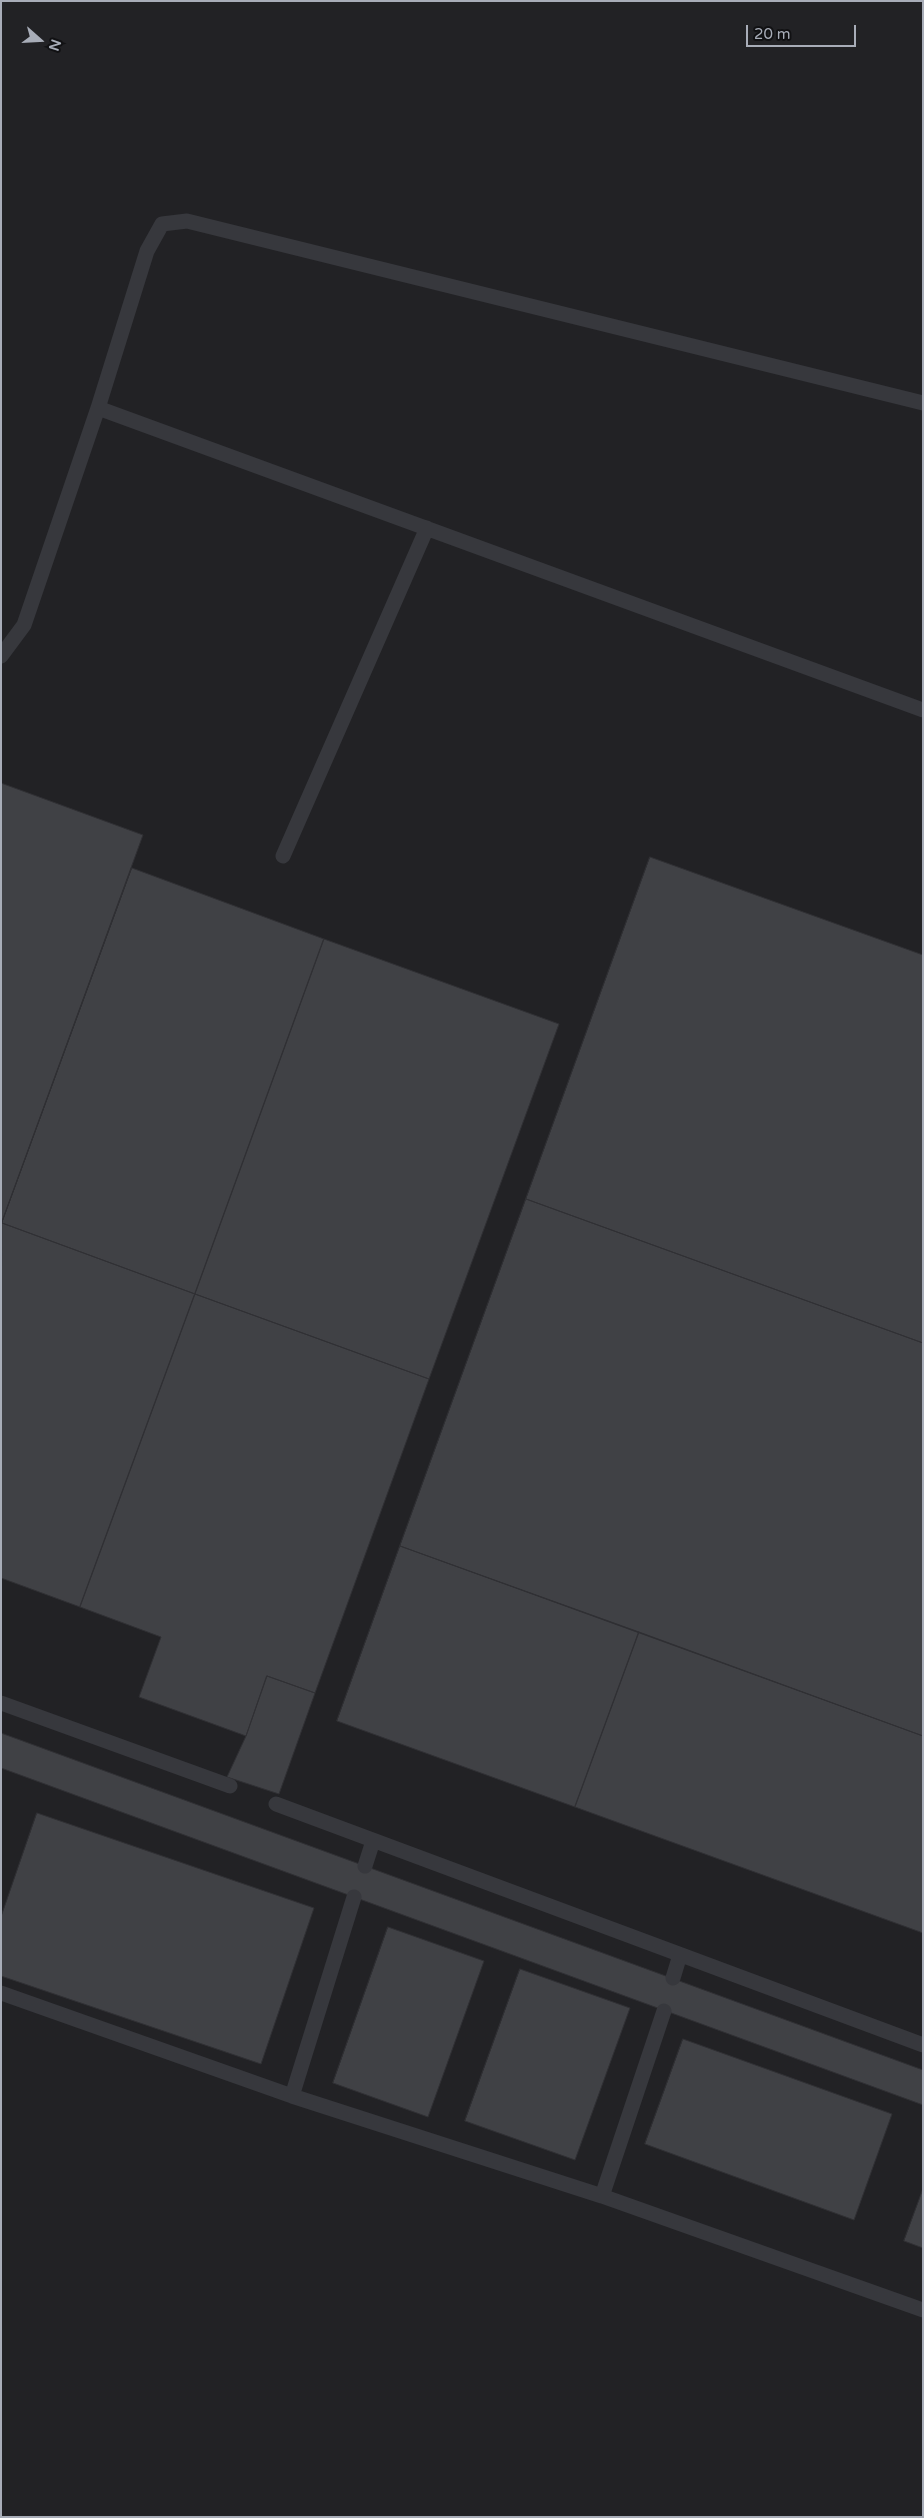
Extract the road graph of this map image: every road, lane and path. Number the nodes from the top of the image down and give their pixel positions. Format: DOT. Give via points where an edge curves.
graph roads {
  1 [pos="923,403"];
  2 [pos="98,408"];
  3 [pos="427,528"];
  4 [pos="1,656"];
  5 [pos="923,710"];
  6 [pos="284,856"];
  7 [pos="1,1702"];
  8 [pos="230,1786"];
  9 [pos="276,1804"];
  10 [pos="373,1841"];
  11 [pos="365,1866"];
  12 [pos="354,1897"];
  13 [pos="680,1955"];
  14 [pos="673,1978"];
  15 [pos="1,1993"];
  16 [pos="664,2011"];
  17 [pos="923,2045"];
  18 [pos="292,2096"];
  19 [pos="602,2196"];
  20 [pos="923,2310"];
  1 -- 2 [label="lane" via="187,221 162,224 147,251"];
  2 -- 3 [label="lane"];
  2 -- 4 [label="lane" via="24,625"];
  3 -- 5 [label="lane"];
  3 -- 6 [label="lane"];
  7 -- 8 [label="lane"];
  9 -- 10 [label="lane"];
  10 -- 11 [label="lane"];
  10 -- 13 [label="lane"];
  12 -- 18 [label="lane"];
  13 -- 14 [label="lane"];
  13 -- 17 [label="lane"];
  15 -- 18 [label="lane"];
  16 -- 19 [label="lane"];
  18 -- 19 [label="lane"];
  19 -- 20 [label="lane"];
}
